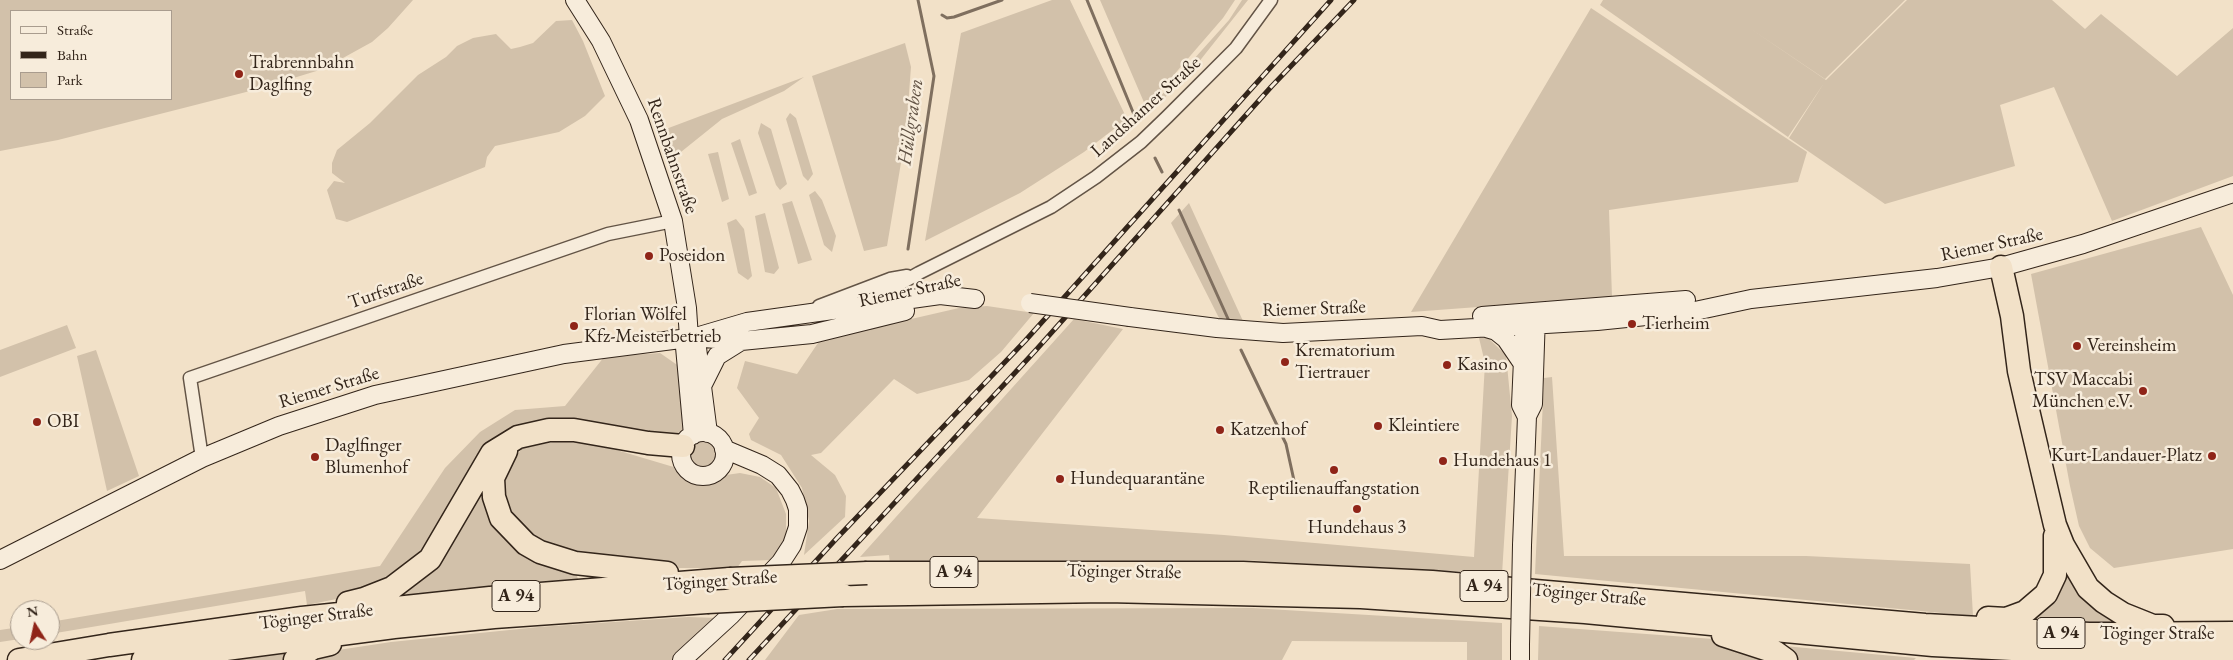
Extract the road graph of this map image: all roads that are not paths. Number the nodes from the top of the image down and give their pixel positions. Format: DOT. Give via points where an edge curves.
graph roads {
  1 [pos="575,0"];
  2 [pos="1271,0"];
  3 [pos="2233,193"];
  4 [pos="673,222"];
  5 [pos="1995,269"];
  6 [pos="919,273"];
  7 [pos="1030,303"];
  8 [pos="857,308"];
  9 [pos="799,315"];
  10 [pos="1530,319"];
  11 [pos="1422,326"];
  12 [pos="1485,328"];
  13 [pos="812,334"];
  14 [pos="693,338"];
  15 [pos="741,340"];
  16 [pos="654,342"];
  17 [pos="1521,361"];
  18 [pos="687,370"];
  19 [pos="702,386"];
  20 [pos="1527,416"];
  21 [pos="518,438"];
  22 [pos="692,444"];
  23 [pos="723,457"];
  24 [pos="202,458"];
  25 [pos="2055,525"];
  26 [pos="0,560"];
  27 [pos="730,579"];
  28 [pos="302,618"];
  29 [pos="1643,618"];
  30 [pos="1925,625"];
  31 [pos="394,627"];
  32 [pos="2233,633"];
  33 [pos="2197,635"];
  34 [pos="1520,652"];
  35 [pos="2067,652"];
  36 [pos="2233,652"];
  37 [pos="19,660"];
  38 [pos="143,660"];
  39 [pos="295,660"];
  40 [pos="682,660"];
  41 [pos="1786,660"];
  42 [pos="1929,660"];
  1 -- 4 [label="street, Rennbahnstraße" via="601,41 640,120"];
  2 -- 6 [label="street, Landshamer Straße" via="1236,48 1168,118 1133,148 1051,207"];
  3 -- 5 [label="street, Riemer Straße" via="2083,244"];
  4 -- 14 [label="street, Rennbahnstraße"];
  4 -- 24 [label="street, Turfstraße" via="608,234 190,378"];
  5 -- 10 [label="street, Riemer Straße" via="1751,299 1695,311 1597,321"];
  5 -- 25 [label="highway" via="2012,316 2020,370"];
  6 -- 8 [label="street, Landshamer Straße"];
  6 -- 9 [label="street, Landshamer Straße" via="890,279"];
  7 -- 11 [label="street, Riemer Straße, bridge" via="1217,328 1283,333"];
  8 -- 9 [label="street, Riemer Straße"];
  8 -- 13 [label="street, Landshamer Straße"];
  8 -- 13 [label="street, Riemer Straße" via="940,295 975,299 928,305"];
  9 -- 14 [label="street, Riemer Straße" via="747,322"];
  10 -- 11 [label="street, Riemer Straße" via="1438,320"];
  10 -- 12 [label="street, Riemer Straße"];
  10 -- 17 [label="street"];
  10 -- 20 [label="street" via="1533,404"];
  11 -- 12 [label="street, Riemer Straße" via="1440,330"];
  12 -- 17 [label="street" via="1506,339"];
  13 -- 15 [label="street, Riemer Straße"];
  14 -- 15 [label="street, Riemer Straße"];
  14 -- 16 [label="street, Riemer Straße"];
  14 -- 18 [label="street, Rennbahnstraße" via="686,347"];
  14 -- 19 [label="street, Rennbahnstraße"];
  15 -- 19 [label="street" via="717,356"];
  16 -- 18 [label="street" via="673,353"];
  16 -- 24 [label="street, Riemer Straße" via="564,354 375,395 279,426"];
  17 -- 20 [label="street" via="1521,404"];
  18 -- 22 [label="street, Rennbahnstraße"];
  19 -- 22 [label="street, Rennbahnstraße"];
  20 -- 34 [label="street, bridge"];
  21 -- 22 [label="highway" via="537,431 556,430 584,431 648,443"];
  21 -- 27 [label="highway" via="502,456 492,487 501,518 526,544 575,563 650,572 717,572"];
  21 -- 28 [label="highway" via="492,453 440,545 419,569 392,588"];
  22 -- 23 [label="street" via="718,438"];
  22 -- 23 [label="street" via="687,468 699,475 712,474"];
  23 -- 40 [label="street" via="755,462 778,475 790,490 798,509 798,527 781,562"];
  24 -- 26 [label="street, Riemer Straße"];
  25 -- 30 [label="highway" via="2055,575 2046,594 2038,602 2025,612 2006,618 1948,617"];
  25 -- 33 [label="highway" via="2076,571 2104,602 2153,626 2181,627"];
  27 -- 28 [label="highway, Töginger Straße / A 94" via="490,598"];
  27 -- 30 [label="highway, Töginger Straße / A 94, bridge" via="867,573 1242,574 1432,582"];
  28 -- 37 [label="highway, Töginger Straße / A 94"];
  29 -- 31 [label="highway, Töginger Straße / A 94, bridge" via="1370,598 1107,591 843,595 494,617"];
  29 -- 35 [label="highway, Töginger Straße / A 94" via="1933,644"];
  29 -- 41 [label="highway" via="1657,628 1709,632 1740,639 1775,652"];
  30 -- 33 [label="highway, Töginger Straße / A 94" via="2089,634"];
  31 -- 38 [label="highway, Töginger Straße / A 94"];
  31 -- 39 [label="highway" via="363,640 313,648"];
  32 -- 33 [label="highway, Töginger Straße / A 94"];
  35 -- 36 [label="highway, Töginger Straße / A 94"];
  35 -- 42 [label="highway" via="2038,660 1952,655"];
}
